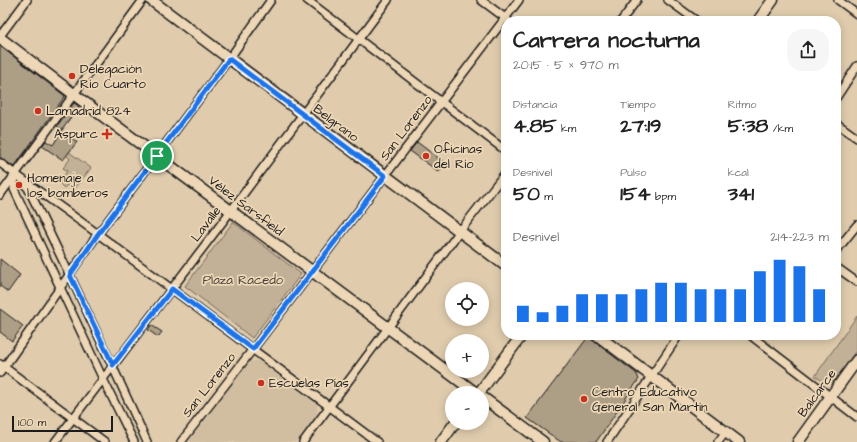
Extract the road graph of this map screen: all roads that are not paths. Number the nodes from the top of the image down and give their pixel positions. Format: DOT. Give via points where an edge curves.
graph roads {
  1 [pos="27,0"];
  2 [pos="143,0"];
  3 [pos="151,0"];
  4 [pos="271,0"];
  5 [pos="307,0"];
  6 [pos="388,0"];
  7 [pos="481,0"];
  8 [pos="519,0"];
  9 [pos="637,0"];
  10 [pos="668,0"];
  11 [pos="773,0"];
  12 [pos="838,0"];
  13 [pos="857,14"];
  14 [pos="503,16"];
  15 [pos="510,16"];
  16 [pos="625,16"];
  17 [pos="689,16"];
  18 [pos="762,16"];
  19 [pos="501,28"];
  20 [pos="0,37"];
  21 [pos="359,39"];
  22 [pos="229,59"];
  23 [pos="857,66"];
  24 [pos="841,90"];
  25 [pos="74,94"];
  26 [pos="441,101"];
  27 [pos="302,114"];
  28 [pos="841,127"];
  29 [pos="857,138"];
  30 [pos="501,147"];
  31 [pos="157,156"];
  32 [pos="0,163"];
  33 [pos="15,174"];
  34 [pos="385,176"];
  35 [pos="501,178"];
  36 [pos="0,195"];
  37 [pos="231,211"];
  38 [pos="857,225"];
  39 [pos="460,231"];
  40 [pos="98,234"];
  41 [pos="841,245"];
  42 [pos="501,262"];
  43 [pos="312,271"];
  44 [pos="841,271"];
  45 [pos="70,275"];
  46 [pos="857,282"];
  47 [pos="60,288"];
  48 [pos="172,289"];
  49 [pos="388,327"];
  50 [pos="518,340"];
  51 [pos="604,340"];
  52 [pos="675,340"];
  53 [pos="757,340"];
  54 [pos="253,349"];
  55 [pos="857,360"];
  56 [pos="113,365"];
  57 [pos="1,368"];
  58 [pos="651,376"];
  59 [pos="102,379"];
  60 [pos="468,386"];
  61 [pos="482,386"];
  62 [pos="830,396"];
  63 [pos="489,402"];
  64 [pos="329,406"];
  65 [pos="857,417"];
  66 [pos="73,418"];
  67 [pos="449,430"];
  68 [pos="726,433"];
  69 [pos="55,442"];
  70 [pos="105,442"];
  71 [pos="134,442"];
  72 [pos="147,442"];
  73 [pos="181,442"];
  74 [pos="303,442"];
  75 [pos="377,442"];
  76 [pos="440,442"];
  77 [pos="543,442"];
  78 [pos="606,442"];
  79 [pos="718,442"];
  80 [pos="738,442"];
  81 [pos="798,442"];
  1 -- 20 [label="street"];
  2 -- 25 [label="street"];
  3 -- 22 [label="main road, Belgrano"];
  4 -- 22 [label="street"];
  5 -- 21 [label="street"];
  6 -- 21 [label="street, Lavalle"];
  7 -- 14 [label="street"];
  8 -- 15 [label="street, San Lorenzo"];
  9 -- 16 [label="street"];
  10 -- 17 [label="street"];
  11 -- 18 [label="main road"];
  12 -- 13 [label="street"];
  19 -- 26 [label="street, San Lorenzo"];
  20 -- 25 [label="main road, Vélez Sarsfield"];
  21 -- 26 [label="street"];
  21 -- 27 [label="street, Lavalle"];
  22 -- 27 [label="main road, Belgrano"];
  22 -- 31 [label="street"];
  23 -- 24 [label="street"];
  25 -- 31 [label="main road, Vélez Sarsfield"];
  25 -- 33 [label="street"];
  26 -- 30 [label="street"];
  26 -- 34 [label="street, San Lorenzo"];
  27 -- 34 [label="main road, Belgrano"];
  27 -- 37 [label="street, Lavalle"];
  28 -- 29 [label="street"];
  31 -- 37 [label="main road, Vélez Sarsfield"];
  31 -- 40 [label="street"];
  32 -- 33 [label="street"];
  33 -- 36 [label="street"];
  33 -- 40 [label="street"];
  33 -- 45 [label="street" via="28,188"];
  33 -- 47 [label="street" via="14,189"];
  34 -- 39 [label="main road, Belgrano"];
  34 -- 43 [label="street, San Lorenzo"];
  35 -- 39 [label="street"];
  37 -- 43 [label="main road, Vélez Sarsfield"];
  37 -- 48 [label="street, Lavalle"];
  38 -- 41 [label="street"];
  39 -- 42 [label="main road, Belgrano"];
  39 -- 49 [label="street"];
  40 -- 45 [label="street"];
  40 -- 48 [label="street"];
  43 -- 49 [label="main road, Vélez Sarsfield"];
  43 -- 54 [label="street, San Lorenzo"];
  44 -- 46 [label="street"];
  45 -- 47 [label="street"];
  45 -- 56 [label="street"];
  47 -- 57 [label="street"];
  47 -- 59 [label="street"];
  48 -- 54 [label="street"];
  48 -- 56 [label="street, Lavalle"];
  49 -- 60 [label="main road, Vélez Sarsfield"];
  49 -- 64 [label="street"];
  50 -- 61 [label="main road"];
  51 -- 58 [label="main road"];
  52 -- 58 [label="street"];
  53 -- 62 [label="street"];
  54 -- 64 [label="street"];
  54 -- 73 [label="street, San Lorenzo"];
  55 -- 62 [label="main road, Balcarce"];
  56 -- 59 [label="street, Lavalle"];
  56 -- 72 [label="street"];
  57 -- 66 [label="street"];
  58 -- 68 [label="main road"];
  58 -- 78 [label="street"];
  59 -- 66 [label="street, Lavalle"];
  59 -- 71 [label="street"];
  62 -- 65 [label="street"];
  62 -- 81 [label="main road, Balcarce"];
  63 -- 77 [label="main road"];
  64 -- 74 [label="street"];
  64 -- 75 [label="street"];
  66 -- 69 [label="street, Lavalle"];
  66 -- 70 [label="street"];
  67 -- 76 [label="main road"];
  68 -- 79 [label="street"];
  68 -- 80 [label="main road"];
}
